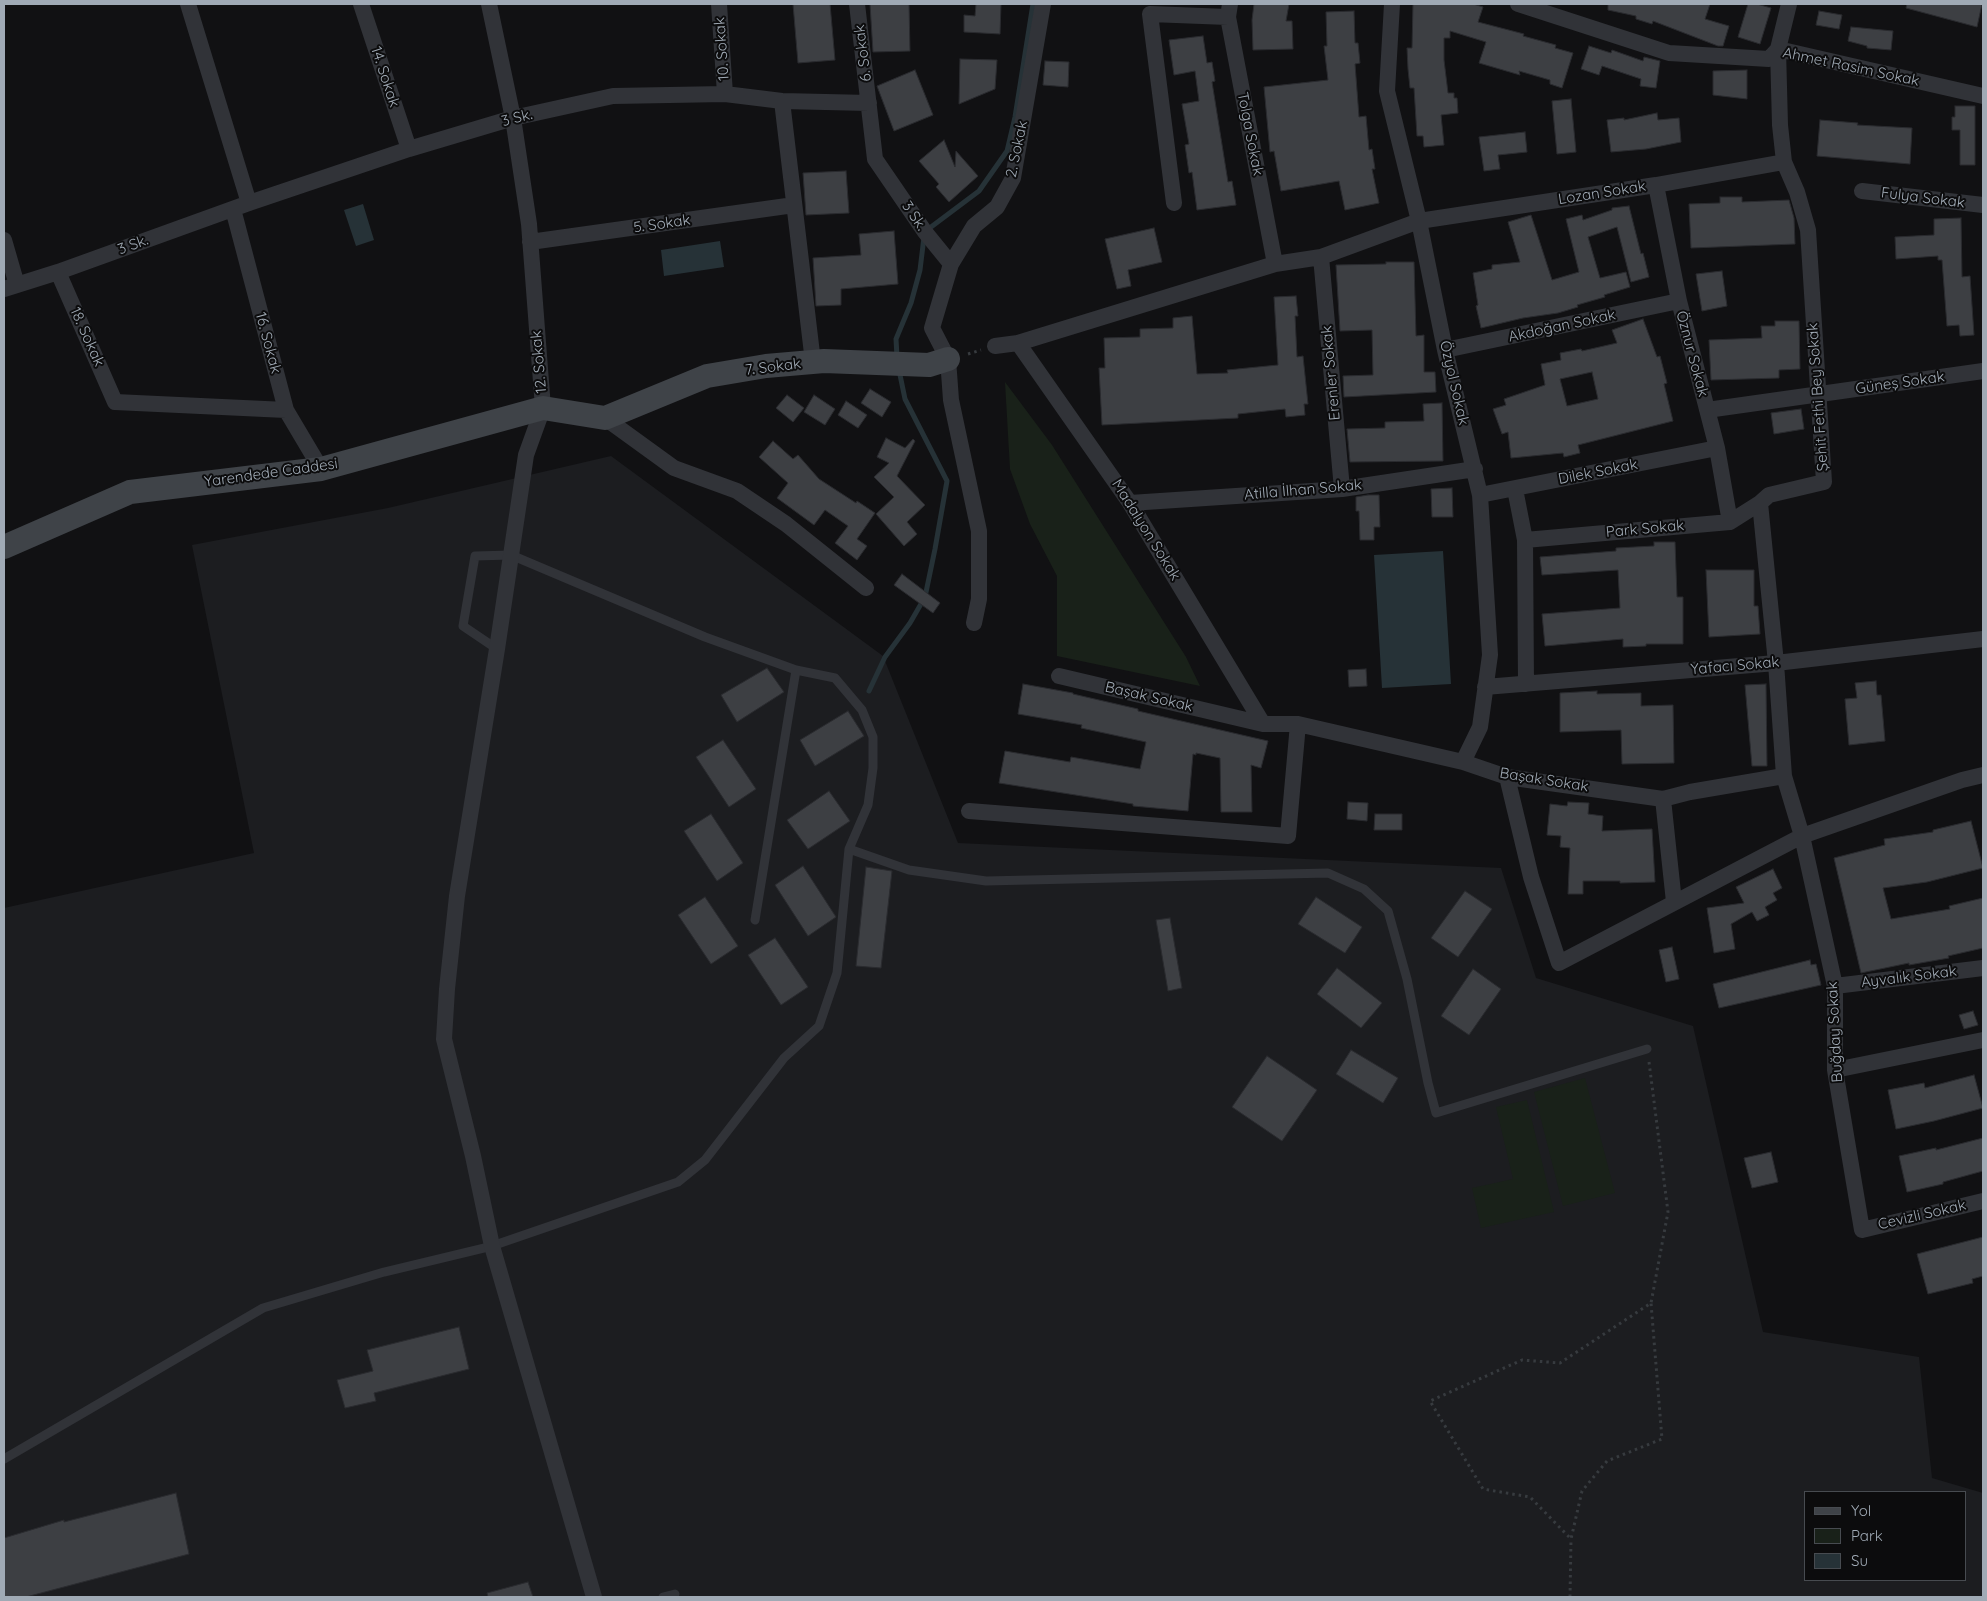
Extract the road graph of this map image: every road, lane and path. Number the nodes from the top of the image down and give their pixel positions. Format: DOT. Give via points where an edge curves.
graph roads {
  1 [pos="188,4"];
  2 [pos="362,4"];
  3 [pos="489,4"];
  4 [pos="719,4"];
  5 [pos="856,4"];
  6 [pos="1042,4"];
  7 [pos="1392,4"];
  8 [pos="1518,4"];
  9 [pos="1789,4"];
  10 [pos="1229,11"];
  11 [pos="1778,49"];
  12 [pos="725,94"];
  13 [pos="1983,96"];
  14 [pos="782,102"];
  15 [pos="869,103"];
  16 [pos="513,118"];
  17 [pos="409,150"];
  18 [pos="1784,162"];
  19 [pos="1656,185"];
  20 [pos="1862,191"];
  21 [pos="249,203"];
  22 [pos="1174,203"];
  23 [pos="794,205"];
  24 [pos="1983,205"];
  25 [pos="233,209"];
  26 [pos="1419,221"];
  27 [pos="4,240"];
  28 [pos="530,242"];
  29 [pos="1321,257"];
  30 [pos="951,264"];
  31 [pos="1275,264"];
  32 [pos="58,272"];
  33 [pos="11,287"];
  34 [pos="1679,301"];
  35 [pos="1018,343"];
  36 [pos="995,346"];
  37 [pos="1445,350"];
  38 [pos="948,359"];
  39 [pos="813,362"];
  40 [pos="1983,371"];
  41 [pos="1818,394"];
  42 [pos="543,408"];
  43 [pos="286,410"];
  44 [pos="1707,410"];
  45 [pos="605,418"];
  46 [pos="1717,448"];
  47 [pos="321,469"];
  48 [pos="1474,469"];
  49 [pos="1342,488"];
  50 [pos="1515,488"];
  51 [pos="1480,495"];
  52 [pos="1130,503"];
  53 [pos="1760,503"];
  54 [pos="1730,522"];
  55 [pos="1525,540"];
  56 [pos="4,547"];
  57 [pos="511,555"];
  58 [pos="866,588"];
  59 [pos="974,623"];
  60 [pos="1983,639"];
  61 [pos="497,649"];
  62 [pos="1776,663"];
  63 [pos="796,670"];
  64 [pos="1058,676"];
  65 [pos="1526,684"];
  66 [pos="1485,687"];
  67 [pos="1263,724"];
  68 [pos="1298,724"];
  69 [pos="1463,762"];
  70 [pos="1983,775"];
  71 [pos="1784,776"];
  72 [pos="1507,777"];
  73 [pos="1664,799"];
  74 [pos="969,811"];
  75 [pos="1802,836"];
  76 [pos="849,849"];
  77 [pos="1674,902"];
  78 [pos="756,920"];
  79 [pos="1983,968"];
  80 [pos="1835,986"];
  81 [pos="1983,1040"];
  82 [pos="1647,1049"];
  83 [pos="1835,1070"];
  84 [pos="1983,1201"];
  85 [pos="1862,1230"];
  86 [pos="492,1246"];
  87 [pos="1651,1303"];
  88 [pos="4,1459"];
  89 [pos="1571,1539"];
  90 [pos="675,1594"];
  91 [pos="594,1597"];
  92 [pos="663,1597"];
  93 [pos="1570,1597"];
  1 -- 21 [label="street"];
  2 -- 17 [label="street, 14. Sokak"];
  3 -- 16 [label="street, 12. Sokak"];
  4 -- 12 [label="street, 10. Sokak"];
  5 -- 15 [label="street, 6. Sokak"];
  6 -- 30 [label="street, 2. Sokak" via="1013,178 997,207 974,226"];
  7 -- 26 [label="street, Özyol Sokak" via="1387,91"];
  8 -- 11 [label="street, Ahmet Rasim Sokak" via="1669,52 1769,59"];
  9 -- 11 [label="street, Şehit Fethi Bey Sokak"];
  10 -- 22 [label="street" via="1150,14"];
  10 -- 31 [label="street, Tolga Sokak"];
  11 -- 13 [label="street, Ahmet Rasim Sokak"];
  11 -- 18 [label="street, Şehit Fethi Bey Sokak"];
  12 -- 14 [label="street, 3 Sk."];
  12 -- 16 [label="street, 3 Sk." via="613,96"];
  14 -- 15 [label="street, 3 Sk."];
  14 -- 23 [label="street"];
  15 -- 30 [label="street, 3 Sk." via="875,158"];
  16 -- 17 [label="street, 3 Sk."];
  16 -- 28 [label="street, 12. Sokak"];
  17 -- 21 [label="street, 3 Sk."];
  18 -- 19 [label="street, Lozan Sokak"];
  18 -- 41 [label="street, Şehit Fethi Bey Sokak" via="1808,230"];
  19 -- 26 [label="street, Lozan Sokak"];
  19 -- 34 [label="street, Öznur Sokak"];
  20 -- 24 [label="street, Fulya Sokak"];
  21 -- 25 [label="street, 3 Sk."];
  23 -- 28 [label="street, 5. Sokak"];
  23 -- 39 [label="street"];
  25 -- 32 [label="street, 3 Sk."];
  25 -- 43 [label="street, 16. Sokak"];
  26 -- 29 [label="street"];
  26 -- 37 [label="street, Özyol Sokak"];
  27 -- 33 [label="street"];
  28 -- 42 [label="street, 12. Sokak"];
  29 -- 31 [label="street"];
  29 -- 49 [label="street, Erenler Sokak"];
  30 -- 38 [label="street, 2. Sokak" via="932,328"];
  31 -- 35 [label="street"];
  32 -- 33 [label="street, 3 Sk."];
  32 -- 43 [label="street, 18. Sokak" via="115,402"];
  34 -- 37 [label="street, Akdoğan Sokak"];
  34 -- 44 [label="street, Öznur Sokak"];
  35 -- 36 [label="street"];
  35 -- 52 [label="street, Madalyon Sokak"];
  36 -- 38 [label="path"];
  37 -- 48 [label="street, Özyol Sokak"];
  38 -- 39 [label="main road, 7. Sokak" via="929,365"];
  38 -- 59 [label="street" via="951,400 979,531 979,599"];
  39 -- 45 [label="main road, 7. Sokak" via="707,376"];
  40 -- 41 [label="street, Güneş Sokak"];
  41 -- 44 [label="street, Güneş Sokak"];
  41 -- 53 [label="street, Şehit Fethi Bey Sokak" via="1824,482 1769,495"];
  42 -- 45 [label="main road, 12. Sokak"];
  42 -- 47 [label="main road, Yarendede Caddesi"];
  42 -- 57 [label="street" via="526,455"];
  43 -- 47 [label="street, 16. Sokak"];
  44 -- 46 [label="street, Öznur Sokak"];
  45 -- 58 [label="street, 12. Sokak" via="674,468 738,491 786,524"];
  46 -- 50 [label="street, Dilek Sokak"];
  46 -- 54 [label="street, Öznur Sokak"];
  47 -- 56 [label="main road, Yarendede Caddesi" via="130,492"];
  48 -- 49 [label="street, Atilla İlhan Sokak"];
  48 -- 51 [label="street, Özyol Sokak"];
  49 -- 52 [label="street, Atilla İlhan Sokak"];
  50 -- 51 [label="street, Dilek Sokak"];
  50 -- 55 [label="street"];
  51 -- 66 [label="street, Özyol Sokak" via="1490,655"];
  52 -- 67 [label="street, Madalyon Sokak"];
  53 -- 54 [label="street, Park Sokak"];
  53 -- 62 [label="street"];
  54 -- 55 [label="street, Park Sokak"];
  55 -- 65 [label="street"];
  57 -- 61 [label="street"];
  57 -- 61 [label="lane" via="475,556 464,626"];
  57 -- 63 [label="lane" via="706,637"];
  60 -- 62 [label="street, Yafacı Sokak"];
  61 -- 86 [label="street" via="456,896 444,1039"];
  62 -- 65 [label="street, Yafacı Sokak"];
  62 -- 71 [label="street"];
  63 -- 76 [label="lane" via="835,678 862,710 873,736 868,805"];
  63 -- 78 [label="lane"];
  64 -- 67 [label="street, Başak Sokak"];
  65 -- 66 [label="street, Yafacı Sokak"];
  66 -- 69 [label="street, Özyol Sokak" via="1480,727"];
  67 -- 68 [label="street, Başak Sokak"];
  68 -- 69 [label="street, Başak Sokak"];
  68 -- 74 [label="street" via="1288,836"];
  69 -- 72 [label="street, Başak Sokak"];
  70 -- 75 [label="street"];
  71 -- 73 [label="street, Başak Sokak"];
  71 -- 75 [label="street"];
  72 -- 73 [label="street, Başak Sokak"];
  72 -- 77 [label="street" via="1531,877 1559,963"];
  73 -- 77 [label="street"];
  75 -- 77 [label="street"];
  75 -- 80 [label="street, Buğday Sokak"];
  76 -- 82 [label="lane" via="909,870 986,882 1328,873 1364,889 1388,911 1407,979 1436,1113"];
  76 -- 86 [label="lane" via="837,973 819,1026 784,1058 705,1160 678,1182"];
  79 -- 80 [label="street, Ayvalık Sokak"];
  80 -- 83 [label="street, Buğday Sokak"];
  81 -- 83 [label="street"];
  82 -- 87 [label="path" via="1668,1212"];
  83 -- 85 [label="street, Buğday Sokak"];
  84 -- 85 [label="street, Cevizli Sokak"];
  86 -- 88 [label="lane" via="384,1272 263,1308"];
  86 -- 91 [label="street"];
  87 -- 89 [label="path" via="1662,1439 1607,1461 1582,1491"];
  87 -- 89 [label="path" via="1560,1363 1522,1360 1430,1401 1483,1489 1530,1497"];
  89 -- 93 [label="path"];
  90 -- 92 [label="lane"];
}
